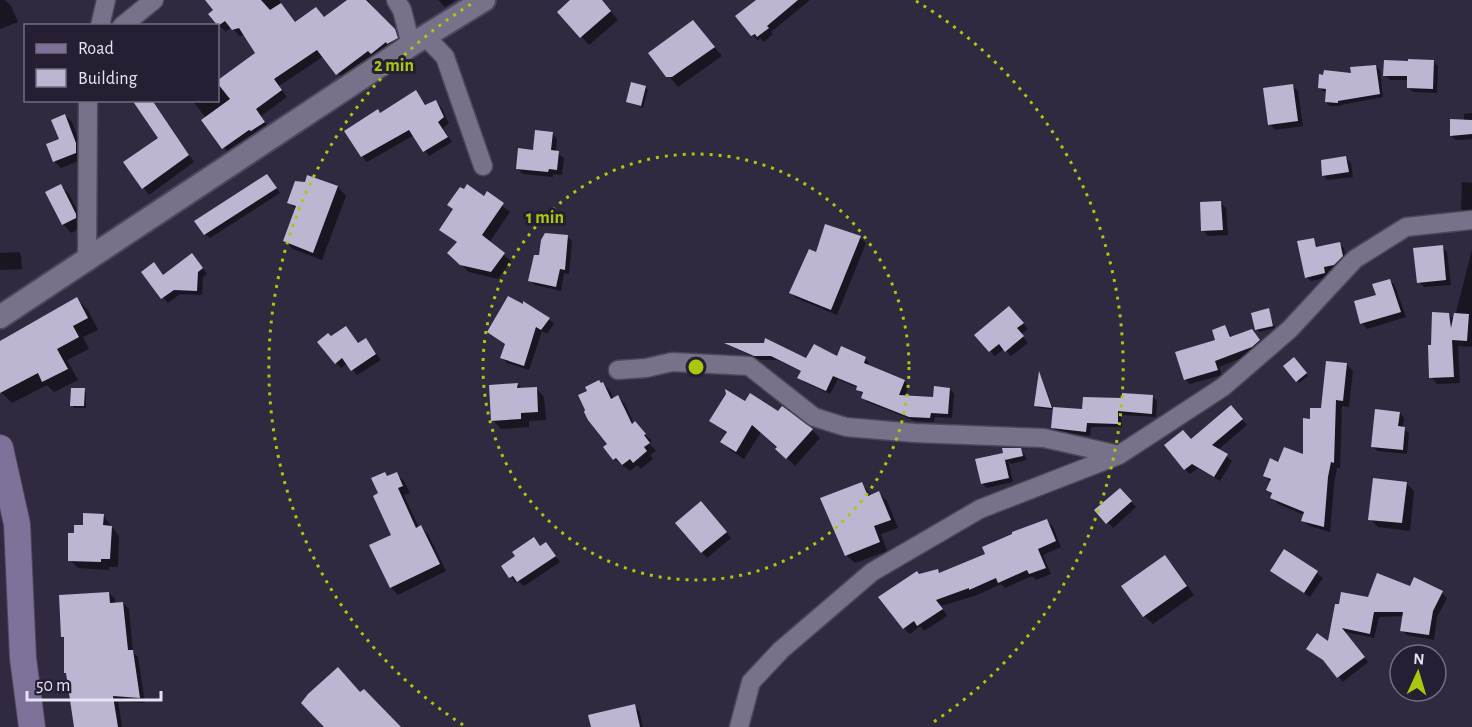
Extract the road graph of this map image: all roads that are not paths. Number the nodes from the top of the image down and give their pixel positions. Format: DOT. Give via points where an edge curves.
graph roads {
  1 [pos="106,0"];
  2 [pos="154,0"];
  3 [pos="396,0"];
  4 [pos="484,0"];
  5 [pos="100,24"];
  6 [pos="124,24"];
  7 [pos="418,41"];
  8 [pos="88,102"];
  9 [pos="483,166"];
  10 [pos="1472,220"];
  11 [pos="87,261"];
  12 [pos="0,317"];
  13 [pos="618,370"];
  14 [pos="0,448"];
  15 [pos="1119,456"];
  16 [pos="32,727"];
  17 [pos="739,727"];
  1 -- 5 [label="street"];
  2 -- 6 [label="street"];
  3 -- 7 [label="street"];
  4 -- 7 [label="street"];
  7 -- 9 [label="street" via="446,57"];
  7 -- 11 [label="street"];
  8 -- 11 [label="street"];
  10 -- 15 [label="street" via="1406,227 1355,259 1290,328 1223,387"];
  11 -- 12 [label="street"];
  13 -- 15 [label="street" via="672,362 749,366 814,417 846,428 1044,438"];
  14 -- 16 [label="main road" via="17,524 23,658"];
  15 -- 17 [label="street" via="980,509 872,572 781,650 751,682"];
}
